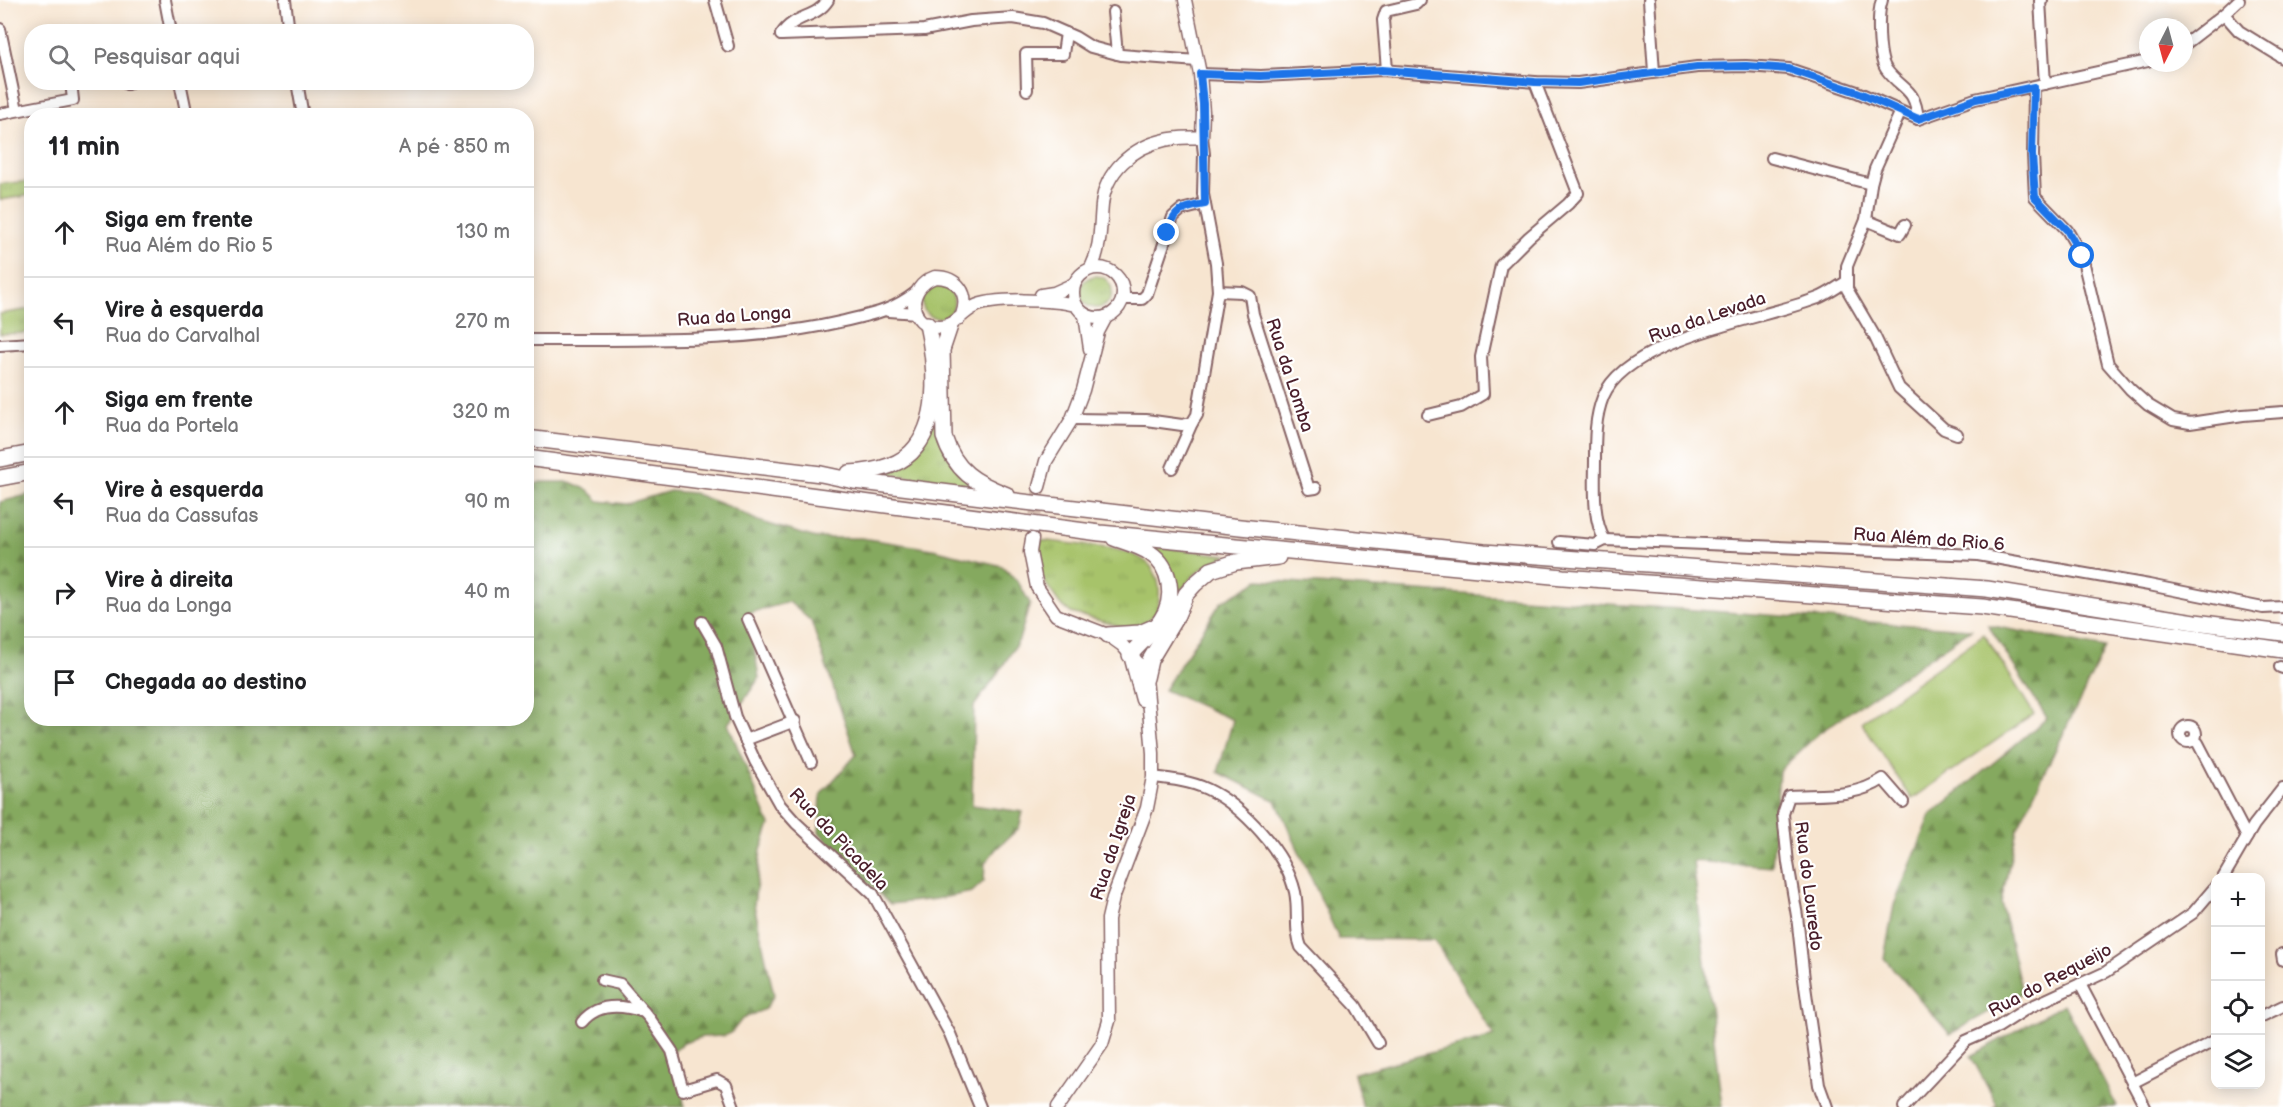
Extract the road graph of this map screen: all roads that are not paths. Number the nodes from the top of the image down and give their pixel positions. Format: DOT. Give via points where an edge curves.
graph roads {
  1 [pos="165,0"];
  2 [pos="285,0"];
  3 [pos="715,0"];
  4 [pos="828,0"];
  5 [pos="1185,0"];
  6 [pos="1420,0"];
  7 [pos="1649,0"];
  8 [pos="1882,0"];
  9 [pos="2042,0"];
  10 [pos="2239,0"];
  11 [pos="1113,12"];
  12 [pos="2224,14"];
  13 [pos="170,24"];
  14 [pos="288,24"];
  15 [pos="0,29"];
  16 [pos="1065,33"];
  17 [pos="2193,38"];
  18 [pos="728,46"];
  19 [pos="1117,54"];
  20 [pos="2283,58"];
  21 [pos="2139,63"];
  22 [pos="1198,68"];
  23 [pos="1387,70"];
  24 [pos="1654,72"];
  25 [pos="1535,82"];
  26 [pos="2039,85"];
  27 [pos="71,90"];
  28 [pos="182,90"];
  29 [pos="298,90"];
  30 [pos="1027,90"];
  31 [pos="28,108"];
  32 [pos="185,108"];
  33 [pos="302,108"];
  34 [pos="24,109"];
  35 [pos="17,110"];
  36 [pos="1900,113"];
  37 [pos="0,114"];
  38 [pos="1918,119"];
  39 [pos="1202,137"];
  40 [pos="1772,158"];
  41 [pos="1871,184"];
  42 [pos="1205,204"];
  43 [pos="1866,220"];
  44 [pos="1905,225"];
  45 [pos="1099,246"];
  46 [pos="1091,268"];
  47 [pos="1110,270"];
  48 [pos="1846,282"];
  49 [pos="1074,284"];
  50 [pos="1218,291"];
  51 [pos="915,293"];
  52 [pos="963,293"];
  53 [pos="1123,300"];
  54 [pos="1075,305"];
  55 [pos="885,312"];
  56 [pos="962,315"];
  57 [pos="1085,315"];
  58 [pos="1106,317"];
  59 [pos="922,319"];
  60 [pos="950,326"];
  61 [pos="534,340"];
  62 [pos="24,344"];
  63 [pos="0,345"];
  64 [pos="1091,360"];
  65 [pos="2283,412"];
  66 [pos="1428,415"];
  67 [pos="1072,419"];
  68 [pos="1192,423"];
  69 [pos="1957,434"];
  70 [pos="534,439"];
  71 [pos="24,454"];
  72 [pos="0,459"];
  73 [pos="534,459"];
  74 [pos="1172,468"];
  75 [pos="24,474"];
  76 [pos="821,474"];
  77 [pos="0,478"];
  78 [pos="1039,487"];
  79 [pos="1316,488"];
  80 [pos="1027,502"];
  81 [pos="1100,533"];
  82 [pos="1032,539"];
  83 [pos="1605,540"];
  84 [pos="1559,542"];
  85 [pos="1299,553"];
  86 [pos="2283,607"];
  87 [pos="748,619"];
  88 [pos="702,622"];
  89 [pos="1161,630"];
  90 [pos="2283,633"];
  91 [pos="1108,635"];
  92 [pos="2283,650"];
  93 [pos="1130,655"];
  94 [pos="1146,678"];
  95 [pos="795,721"];
  96 [pos="1150,728"];
  97 [pos="746,740"];
  98 [pos="2194,740"];
  99 [pos="811,762"];
  100 [pos="1153,777"];
  101 [pos="2283,788"];
  102 [pos="1903,802"];
  103 [pos="2247,837"];
  104 [pos="2226,873"];
  105 [pos="2211,892"];
  106 [pos="602,980"];
  107 [pos="2080,984"];
  108 [pos="2283,1006"];
  109 [pos="644,1012"];
  110 [pos="2265,1015"];
  111 [pos="582,1022"];
  112 [pos="1378,1043"];
  113 [pos="2211,1043"];
  114 [pos="2132,1083"];
  115 [pos="734,1107"];
  116 [pos="980,1107"];
  117 [pos="1058,1107"];
  118 [pos="1827,1107"];
  119 [pos="1904,1107"];
  120 [pos="2145,1107"];
  1 -- 13 [label="street"];
  2 -- 14 [label="street"];
  3 -- 18 [label="street"];
  4 -- 16 [label="street" via="823,8 788,24 782,35 924,30 1013,18 1043,23"];
  5 -- 22 [label="main road"];
  6 -- 23 [label="street" via="1386,10 1383,20"];
  7 -- 24 [label="street"];
  8 -- 38 [label="street" via="1877,27 1885,68 1912,94"];
  9 -- 26 [label="street"];
  10 -- 12 [label="street"];
  11 -- 19 [label="street"];
  12 -- 17 [label="street"];
  12 -- 20 [label="street" via="2239,31"];
  15 -- 35 [label="street"];
  16 -- 19 [label="street" via="1090,47"];
  16 -- 30 [label="street" via="1063,54 1026,54"];
  19 -- 22 [label="street"];
  21 -- 26 [label="street"];
  22 -- 23 [label="street" via="1261,76"];
  22 -- 39 [label="main road"];
  23 -- 25 [label="street"];
  24 -- 25 [label="street" via="1578,83"];
  24 -- 36 [label="street" via="1697,67 1789,69 1857,92"];
  25 -- 66 [label="street" via="1578,193 1501,265 1481,357 1483,394 1461,407"];
  26 -- 38 [label="street" via="1976,99"];
  26 -- 65 [label="street" via="2032,155 2035,197 2067,230 2082,256 2108,364 2148,405 2173,420 2190,423"];
  27 -- 31 [label="street" via="73,100"];
  28 -- 32 [label="street"];
  29 -- 33 [label="street"];
  34 -- 35 [label="street"];
  35 -- 37 [label="street"];
  36 -- 38 [label="street"];
  36 -- 41 [label="street"];
  39 -- 42 [label="street"];
  39 -- 45 [label="main road" via="1152,144 1136,151 1113,171 1102,202"];
  40 -- 41 [label="street"];
  41 -- 43 [label="street"];
  42 -- 50 [label="street"];
  42 -- 53 [label="street" via="1181,210 1173,217 1147,294 1142,299"];
  43 -- 44 [label="street" via="1900,234"];
  43 -- 48 [label="street" via="1846,266"];
  45 -- 46 [label="main road"];
  45 -- 47 [label="main road"];
  46 -- 47 [label="main road"];
  46 -- 49 [label="main road, Rua da Longa"];
  47 -- 53 [label="main road" via="1123,286"];
  48 -- 69 [label="street" via="1899,388 1944,429"];
  48 -- 83 [label="street, Rua da Levada" via="1820,297 1679,340 1645,356 1618,376 1604,395 1596,427 1595,485 1599,531"];
  49 -- 52 [label="main road, Rua da Longa" via="1047,294 981,297"];
  49 -- 54 [label="main road"];
  50 -- 68 [label="street" via="1199,405"];
  50 -- 79 [label="street, Rua da Lomba" via="1250,296 1309,489"];
  51 -- 52 [label="main road, Rua da Longa" via="935,277 952,280"];
  51 -- 55 [label="street, Rua da Longa"];
  51 -- 59 [label="main road" via="914,307"];
  52 -- 56 [label="main road"];
  53 -- 58 [label="main road"];
  54 -- 56 [label="main road" via="1053,301 988,303"];
  54 -- 57 [label="main road"];
  55 -- 59 [label="street, Rua da Longa"];
  55 -- 61 [label="street, Rua da Longa" via="756,336"];
  56 -- 60 [label="main road"];
  57 -- 58 [label="main road"];
  57 -- 64 [label="main road"];
  58 -- 64 [label="main road"];
  59 -- 60 [label="main road, Rua da Longa"];
  59 -- 76 [label="highway" via="933,350 933,394 928,420 916,447 896,462 867,472"];
  60 -- 80 [label="highway" via="942,350 942,422 948,449 972,478"];
  62 -- 63 [label="street"];
  64 -- 67 [label="main road"];
  67 -- 68 [label="street"];
  67 -- 78 [label="main road" via="1046,461"];
  68 -- 74 [label="street"];
  70 -- 76 [label="highway"];
  71 -- 72 [label="highway"];
  73 -- 81 [label="highway"];
  75 -- 77 [label="highway"];
  76 -- 80 [label="highway"];
  80 -- 90 [label="highway" via="1484,552 1987,589"];
  81 -- 85 [label="highway"];
  81 -- 89 [label="highway" via="1149,552 1166,569 1170,593"];
  82 -- 91 [label="main road" via="1030,552 1037,587 1056,615"];
  83 -- 84 [label="street" via="1595,545"];
  83 -- 86 [label="street, Rua Além do Rio 6" via="1978,555 2263,608"];
  85 -- 89 [label="highway" via="1236,562 1211,570 1186,594"];
  85 -- 92 [label="highway" via="1563,577 1982,607"];
  87 -- 95 [label="street"];
  88 -- 97 [label="street, Rua da Picadela" via="716,646"];
  89 -- 91 [label="highway"];
  89 -- 93 [label="highway" via="1154,645"];
  89 -- 94 [label="highway"];
  91 -- 93 [label="main road"];
  93 -- 94 [label="main road"];
  93 -- 96 [label="main road, Rua da Igreja"];
  94 -- 96 [label="main road, Rua da Igreja"];
  95 -- 97 [label="street"];
  95 -- 99 [label="street"];
  96 -- 100 [label="main road, Rua da Igreja"];
  97 -- 116 [label="street, Rua da Picadela" via="780,805 873,894 950,1034"];
  98 -- 103 [label="street"];
  100 -- 112 [label="street" via="1181,780 1208,789 1256,826 1279,855 1294,890 1301,947 1356,1006"];
  100 -- 117 [label="main road, Rua da Igreja" via="1147,808 1108,919 1109,1021 1102,1044"];
  101 -- 103 [label="street"];
  102 -- 118 [label="street, Rua do Louredo" via="1883,779 1854,793 1789,796 1783,814 1803,979 1819,1084"];
  103 -- 104 [label="street"];
  105 -- 107 [label="street, Rua do Requeijo" via="2193,913 2106,972"];
  106 -- 109 [label="street" via="620,984"];
  107 -- 114 [label="street"];
  107 -- 119 [label="street, Rua do Requeijo" via="1966,1041"];
  108 -- 110 [label="street"];
  109 -- 111 [label="street" via="624,1005 606,1007 587,1015"];
  109 -- 115 [label="street" via="672,1051 682,1090 717,1080 726,1085"];
  113 -- 114 [label="street"];
  114 -- 120 [label="street"];
}
